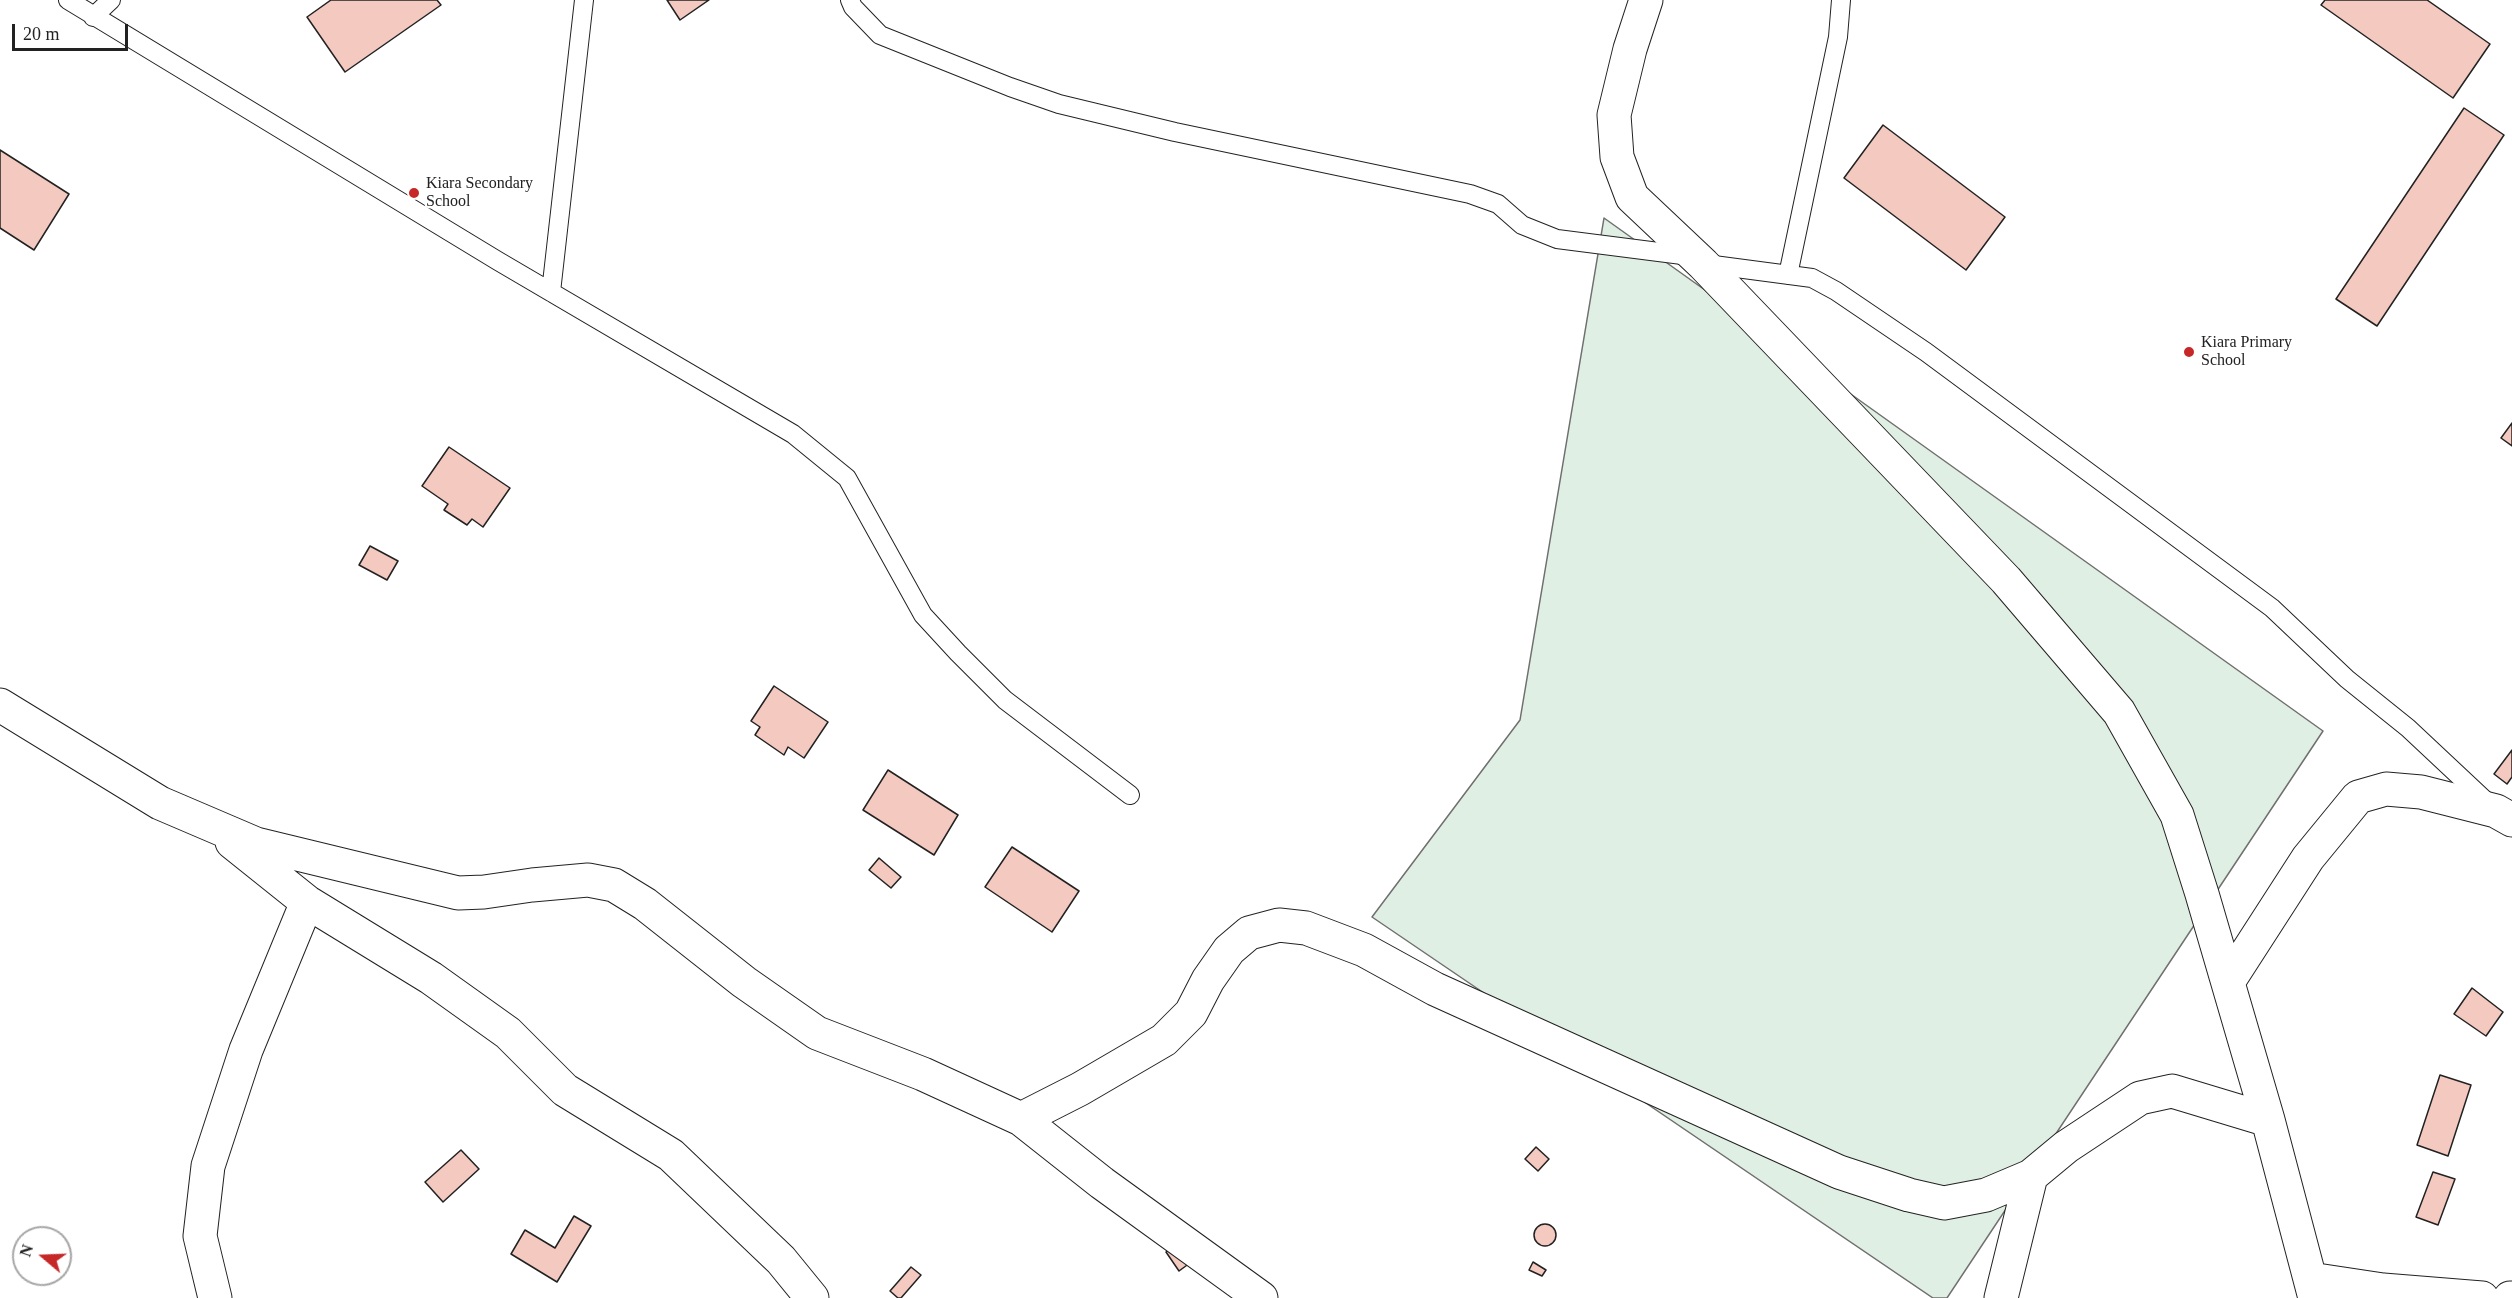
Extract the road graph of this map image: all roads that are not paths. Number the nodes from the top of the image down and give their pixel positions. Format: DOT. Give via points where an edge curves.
graph roads {
  1 [pos="68,0"];
  2 [pos="111,0"];
  3 [pos="584,0"];
  4 [pos="850,0"];
  5 [pos="1646,0"];
  6 [pos="1841,0"];
  7 [pos="93,17"];
  8 [pos="1699,260"];
  9 [pos="1788,275"];
  10 [pos="551,292"];
  11 [pos="0,705"];
  12 [pos="1130,795"];
  13 [pos="2504,815"];
  14 [pos="209,824"];
  15 [pos="308,902"];
  16 [pos="2228,982"];
  17 [pos="1021,1119"];
  18 [pos="2268,1120"];
  19 [pos="2031,1176"];
  20 [pos="2313,1289"];
  21 [pos="215,1298"];
  22 [pos="812,1298"];
  23 [pos="1261,1298"];
  24 [pos="2001,1298"];
  25 [pos="2482,1298"];
  1 -- 7 [label="lane"];
  2 -- 7 [label="lane"];
  3 -- 10 [label="lane"];
  4 -- 8 [label="lane" via="880,35 1059,104 1470,194 1498,204 1522,225 1557,239"];
  5 -- 8 [label="street" via="1614,115 1617,157 1632,197"];
  6 -- 9 [label="lane" via="1838,37"];
  7 -- 10 [label="lane"];
  8 -- 9 [label="lane"];
  8 -- 16 [label="street" via="2006,580 2119,712 2177,815"];
  9 -- 13 [label="lane" via="1812,278 1836,291 1917,346 2272,608 2347,679"];
  10 -- 12 [label="lane" via="792,434 847,478 923,615 1005,700"];
  11 -- 14 [label="street" via="160,803"];
  13 -- 16 [label="street" via="2421,792 2386,789 2358,797 2308,858"];
  14 -- 15 [label="street"];
  14 -- 17 [label="street" via="256,844 458,893 588,880 614,885 817,1033 923,1074"];
  15 -- 21 [label="street" via="246,1050 208,1166 200,1236"];
  15 -- 22 [label="street" via="431,978 508,1033 565,1090 671,1155 781,1260"];
  16 -- 18 [label="street"];
  17 -- 19 [label="street" via="1164,1040 1191,1013 1229,950 1249,933 1279,925 1306,928 1364,950 1435,989 1839,1172 1944,1203 1986,1195"];
  17 -- 23 [label="street"];
  18 -- 19 [label="street" via="2172,1091 2140,1098 2066,1147"];
  18 -- 20 [label="street"];
  19 -- 24 [label="street"];
  20 -- 25 [label="street"];
}
